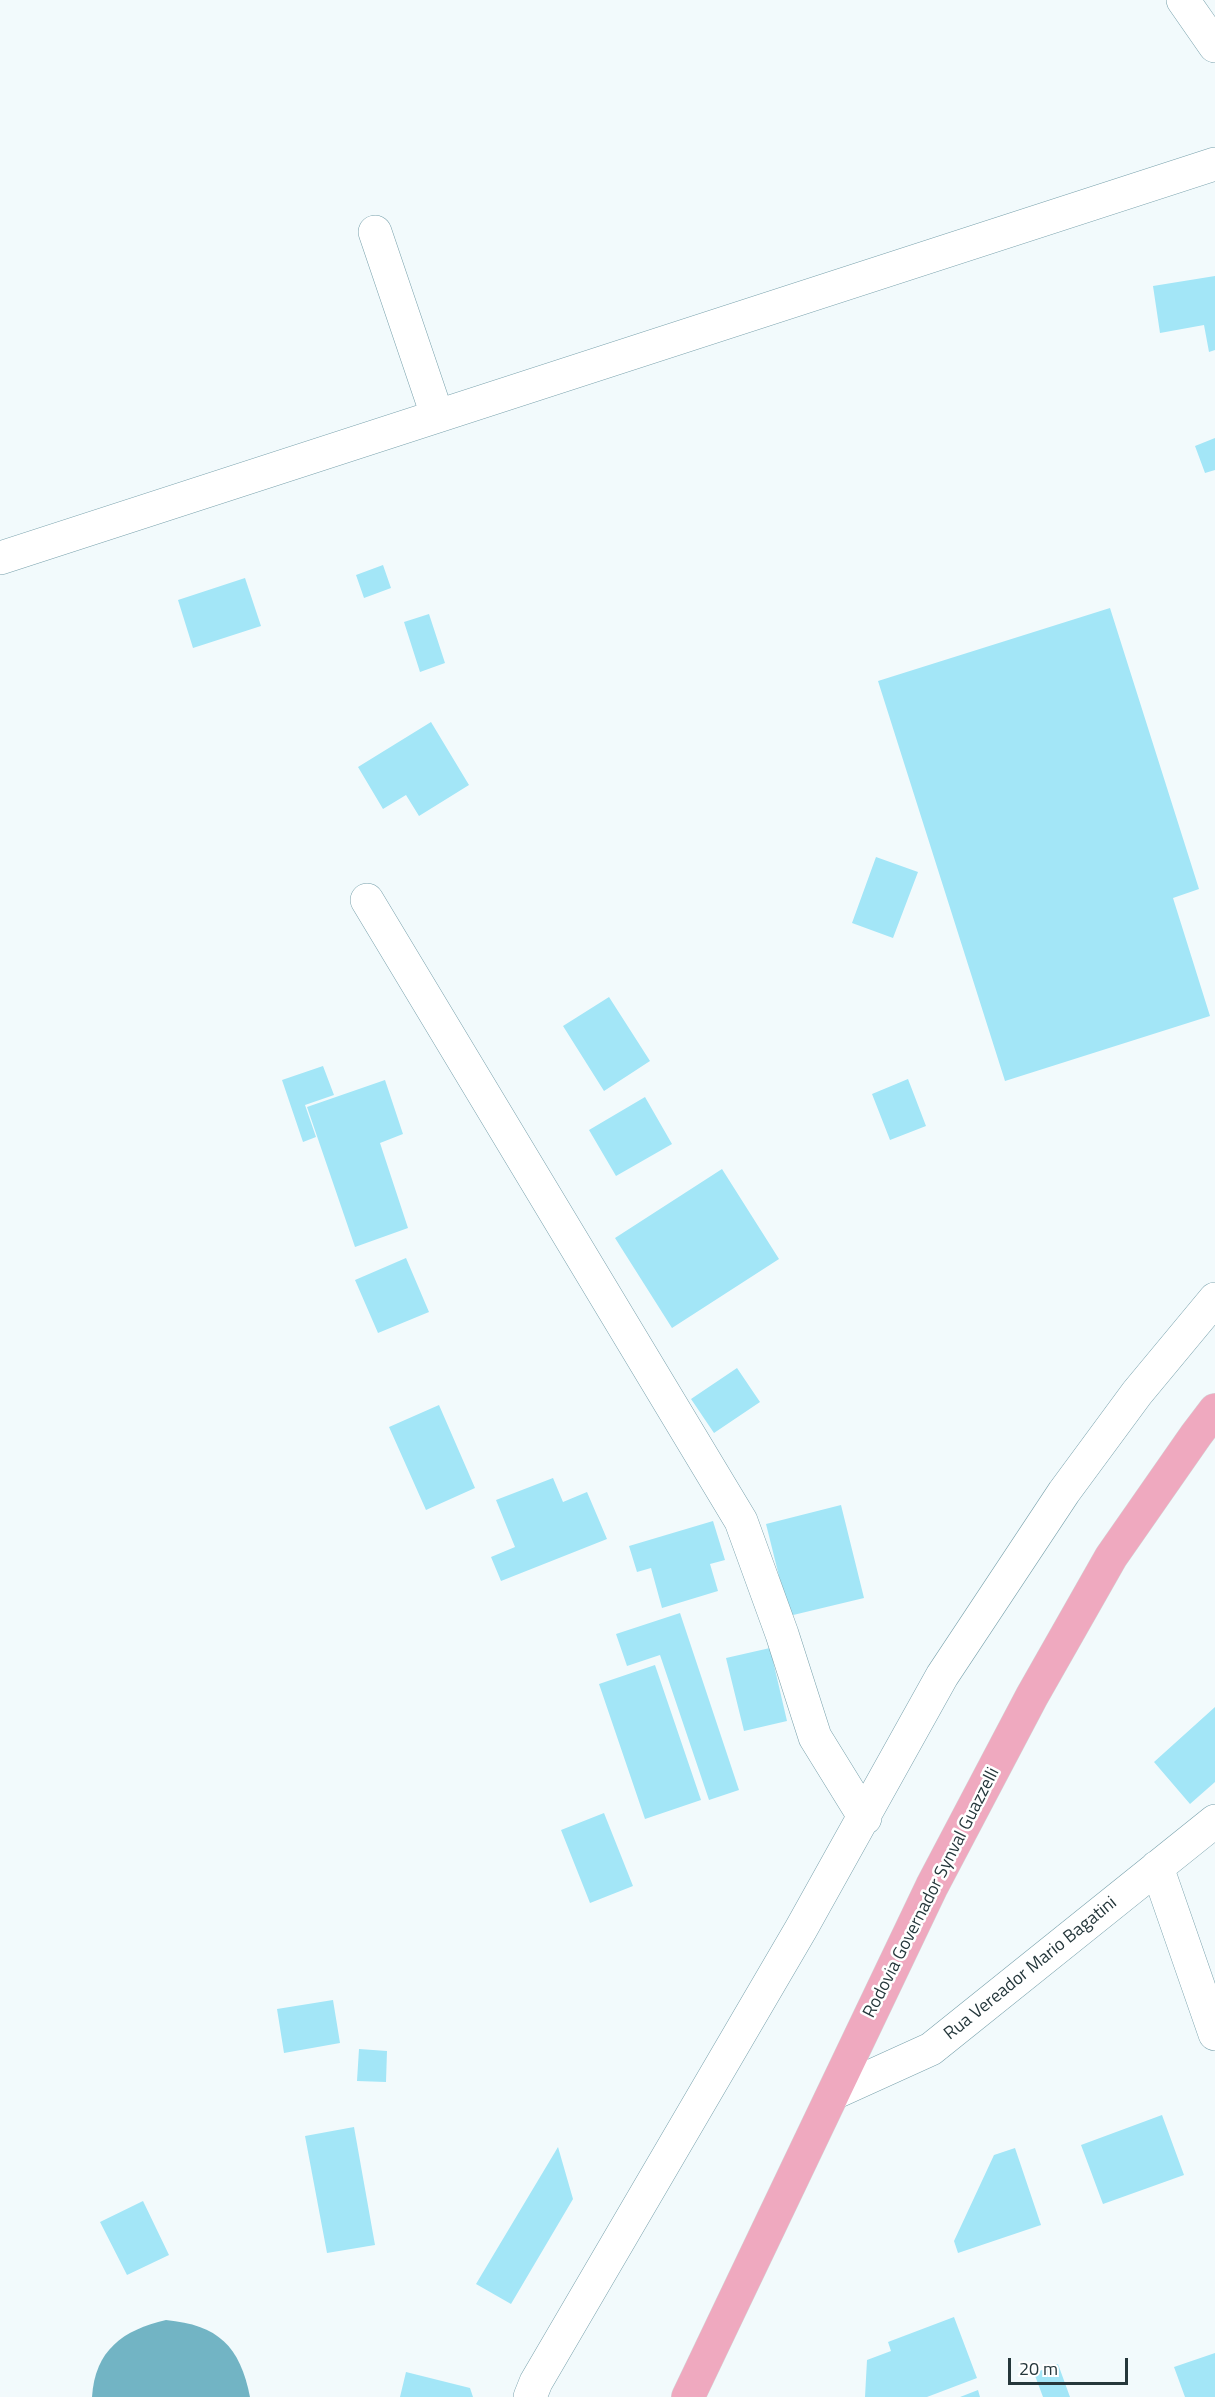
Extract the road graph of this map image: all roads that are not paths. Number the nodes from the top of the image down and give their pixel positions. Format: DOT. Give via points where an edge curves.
graph roads {
  1 [pos="1183,0"];
  2 [pos="1215,46"];
  3 [pos="1215,164"];
  4 [pos="375,231"];
  5 [pos="437,415"];
  6 [pos="0,558"];
  7 [pos="367,900"];
  8 [pos="1215,1299"];
  9 [pos="1215,1410"];
  10 [pos="865,1818"];
  11 [pos="1215,1821"];
  12 [pos="1157,1868"];
  13 [pos="1215,2034"];
  14 [pos="834,2093"];
  15 [pos="713,2346"];
  16 [pos="536,2392"];
  17 [pos="664,2397"];
  18 [pos="688,2397"];
  19 [pos="714,2397"];
  1 -- 2 [label="street"];
  3 -- 5 [label="street"];
  4 -- 5 [label="street"];
  5 -- 6 [label="street"];
  7 -- 10 [label="street" via="741,1521 815,1737"];
  8 -- 10 [label="street" via="1137,1393 1064,1492 942,1677"];
  9 -- 14 [label="main road, Rodovia Governador Synval Guazzelli" via="1111,1557 1032,1696 932,1886"];
  10 -- 16 [label="street"];
  11 -- 12 [label="street, Rua Vereador Mario Bagatini"];
  12 -- 13 [label="street"];
  12 -- 14 [label="street, Rua Vereador Mario Bagatini" via="931,2049"];
  14 -- 15 [label="main road, Rodovia Governador Synval Guazzelli"];
  15 -- 17 [label="main road"];
  15 -- 18 [label="main road, Rodovia Governador Synval Guazzelli"];
  15 -- 19 [label="main road"];
}
